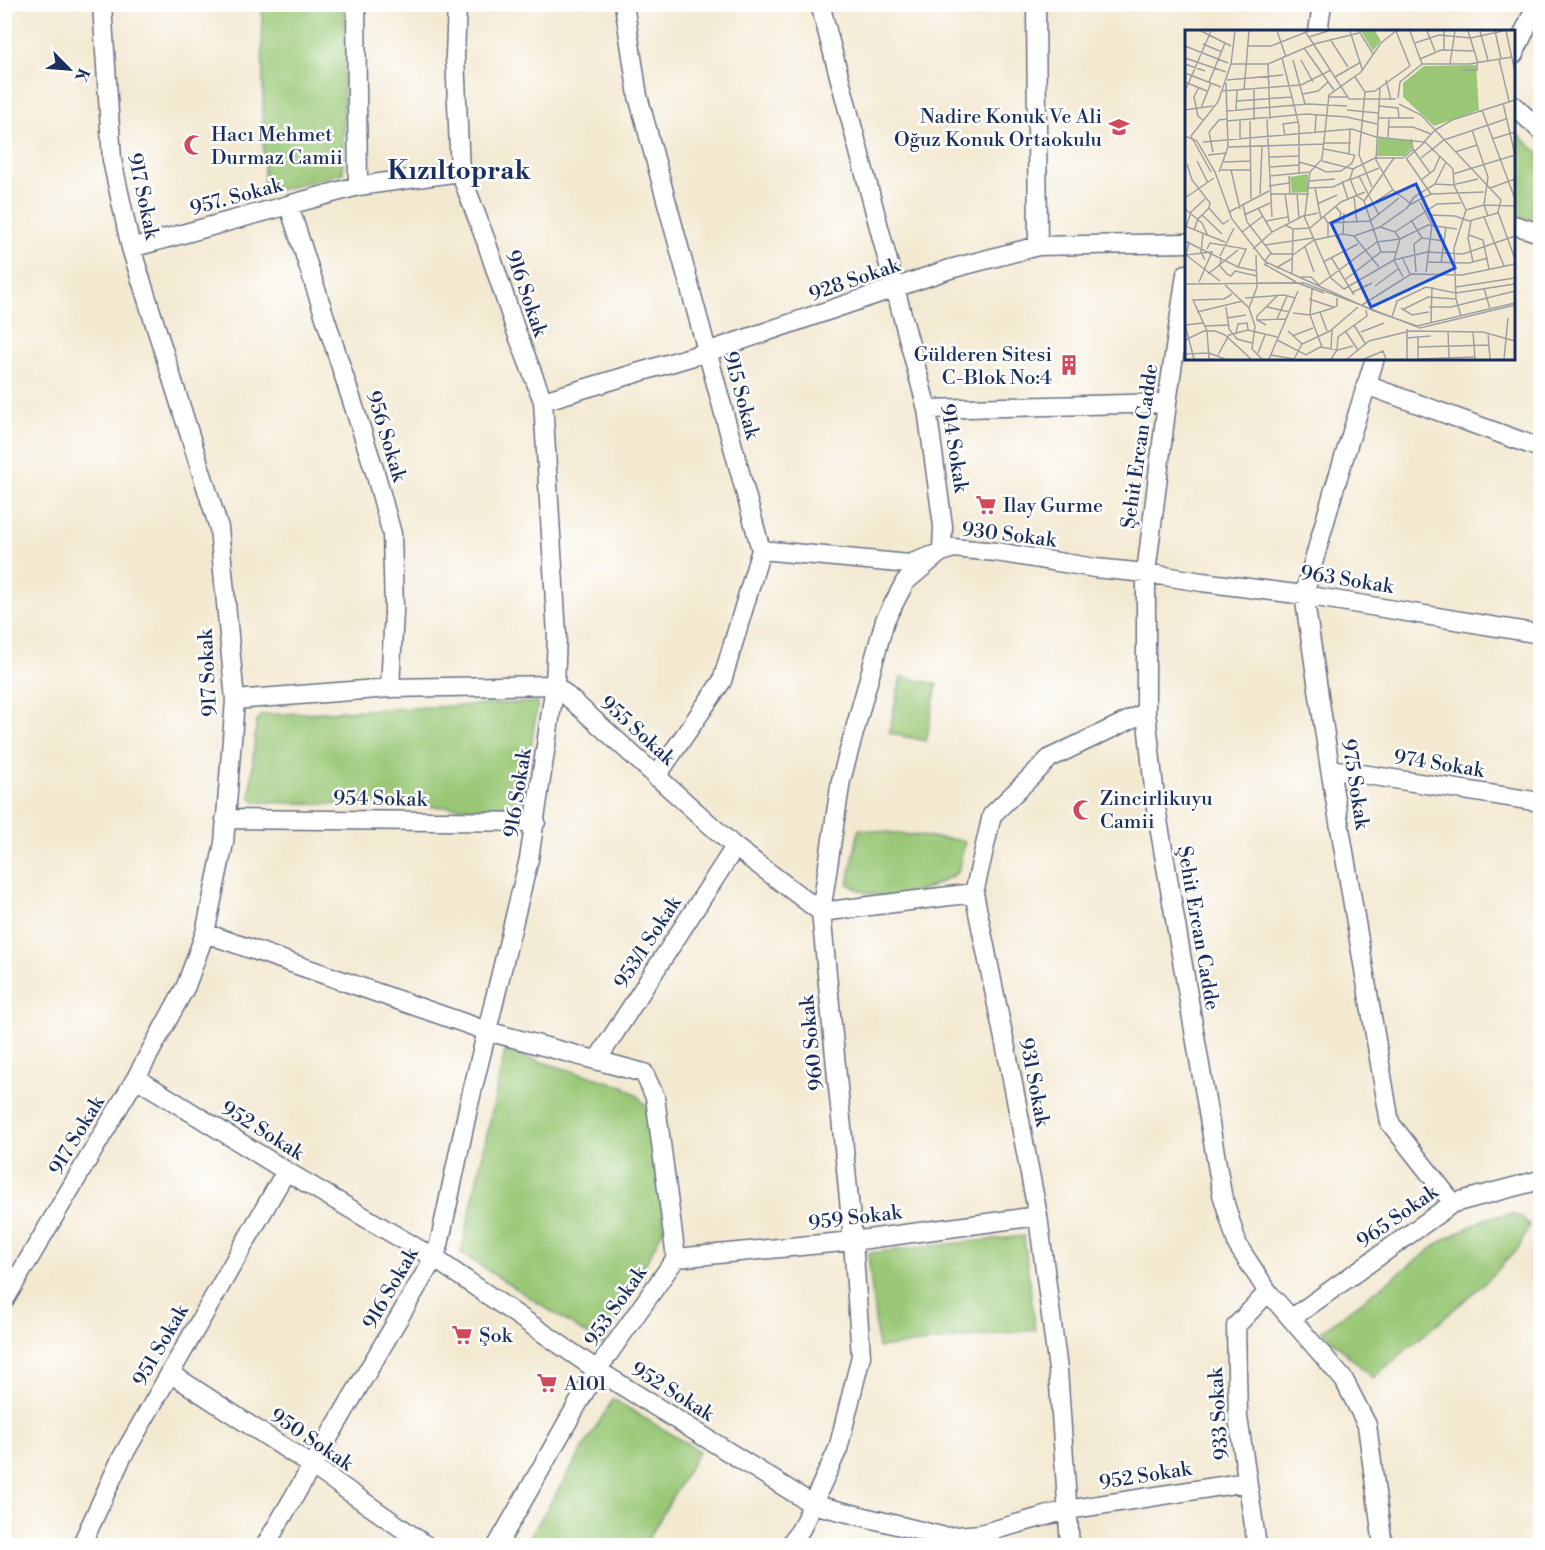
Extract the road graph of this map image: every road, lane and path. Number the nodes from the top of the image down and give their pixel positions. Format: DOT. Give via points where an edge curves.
graph roads {
  1 [pos="102,4"];
  2 [pos="356,4"];
  3 [pos="457,4"];
  4 [pos="624,4"];
  5 [pos="820,4"];
  6 [pos="1036,4"];
  7 [pos="1323,4"];
  8 [pos="1537,4"];
  9 [pos="1318,30"];
  10 [pos="1515,52"];
  11 [pos="1515,107"];
  12 [pos="1540,130"];
  13 [pos="460,172"];
  14 [pos="358,186"];
  15 [pos="289,206"];
  16 [pos="1515,225"];
  17 [pos="1540,233"];
  18 [pos="1185,243"];
  19 [pos="1038,246"];
  20 [pos="131,248"];
  21 [pos="1185,281"];
  22 [pos="896,289"];
  23 [pos="707,352"];
  24 [pos="1374,360"];
  25 [pos="1366,385"];
  26 [pos="543,401"];
  27 [pos="1167,403"];
  28 [pos="927,409"];
  29 [pos="1540,448"];
  30 [pos="760,550"];
  31 [pos="942,551"];
  32 [pos="1146,573"];
  33 [pos="1304,595"];
  34 [pos="1540,633"];
  35 [pos="555,685"];
  36 [pos="390,688"];
  37 [pos="235,700"];
  38 [pos="1146,712"];
  39 [pos="1330,769"];
  40 [pos="656,777"];
  41 [pos="1540,802"];
  42 [pos="225,819"];
  43 [pos="536,822"];
  44 [pos="735,847"];
  45 [pos="974,893"];
  46 [pos="821,912"];
  47 [pos="206,933"];
  48 [pos="487,1031"];
  49 [pos="597,1060"];
  50 [pos="136,1078"];
  51 [pos="286,1171"];
  52 [pos="1540,1180"];
  53 [pos="1453,1203"];
  54 [pos="1038,1216"];
  55 [pos="853,1240"];
  56 [pos="434,1258"];
  57 [pos="676,1258"];
  58 [pos="1269,1292"];
  59 [pos="4,1301"];
  60 [pos="1292,1318"];
  61 [pos="597,1370"];
  62 [pos="170,1373"];
  63 [pos="312,1465"];
  64 [pos="1247,1482"];
  65 [pos="812,1504"];
  66 [pos="1067,1510"];
  67 [pos="978,1540"];
  68 [pos="81,1545"];
  69 [pos="265,1545"];
  70 [pos="427,1545"];
  71 [pos="497,1545"];
  72 [pos="789,1545"];
  73 [pos="1070,1545"];
  74 [pos="1257,1545"];
  75 [pos="1383,1545"];
  1 -- 20 [label="street, 917 Sokak" via="112,160"];
  2 -- 14 [label="street"];
  3 -- 13 [label="street, 916 Sokak"];
  4 -- 23 [label="street, 915 Sokak" via="638,96"];
  5 -- 22 [label="street, 914 Sokak"];
  6 -- 19 [label="street"];
  7 -- 9 [label="street"];
  8 -- 10 [label="street"];
  11 -- 12 [label="street"];
  13 -- 14 [label="street, 957. Sokak"];
  13 -- 26 [label="street, 916 Sokak"];
  14 -- 15 [label="street, 957. Sokak"];
  15 -- 20 [label="street, 957. Sokak"];
  15 -- 36 [label="street, 956 Sokak" via="392,534"];
  16 -- 17 [label="street"];
  18 -- 19 [label="street, 928 Sokak"];
  19 -- 22 [label="street, 928 Sokak" via="950,269"];
  20 -- 37 [label="street, 917 Sokak" via="219,528"];
  21 -- 27 [label="street, Şehit Ercan Cadde"];
  22 -- 23 [label="street, 928 Sokak"];
  22 -- 28 [label="street, 914 Sokak"];
  23 -- 26 [label="street, 928 Sokak"];
  23 -- 30 [label="street, 915 Sokak"];
  24 -- 25 [label="street, 975 Sokak"];
  25 -- 29 [label="street"];
  25 -- 33 [label="street, 975 Sokak"];
  26 -- 35 [label="street, 916 Sokak" via="557,635"];
  27 -- 28 [label="street"];
  27 -- 32 [label="street, Şehit Ercan Cadde"];
  28 -- 31 [label="street, 914 Sokak" via="943,526"];
  30 -- 31 [label="street, 930 Sokak" via="909,564"];
  30 -- 40 [label="street" via="722,681"];
  31 -- 32 [label="street, 930 Sokak" via="953,548 996,552"];
  31 -- 46 [label="street, 960 Sokak" via="905,582 885,620 841,780"];
  32 -- 33 [label="street, 963 Sokak"];
  32 -- 38 [label="street, Şehit Ercan Cadde"];
  33 -- 34 [label="street, 963 Sokak"];
  33 -- 39 [label="street, 975 Sokak"];
  35 -- 36 [label="street"];
  35 -- 40 [label="street, 955 Sokak"];
  35 -- 43 [label="street, 916 Sokak"];
  36 -- 37 [label="street"];
  37 -- 42 [label="street, 917 Sokak"];
  38 -- 45 [label="street, 931 Sokak" via="1050,758 992,815"];
  38 -- 58 [label="street, Şehit Ercan Cadde" via="1155,808 1222,1194 1238,1246"];
  39 -- 41 [label="street, 974 Sokak"];
  39 -- 53 [label="street, 975 Sokak" via="1389,1123"];
  40 -- 44 [label="street, 955 Sokak"];
  42 -- 43 [label="street, 954 Sokak"];
  42 -- 47 [label="street, 917 Sokak"];
  43 -- 48 [label="street, 916 Sokak"];
  44 -- 46 [label="street, 955 Sokak"];
  44 -- 49 [label="street, 953/1 Sokak"];
  45 -- 46 [label="street"];
  45 -- 54 [label="street, 931 Sokak"];
  46 -- 55 [label="street, 960 Sokak"];
  47 -- 48 [label="street"];
  47 -- 50 [label="street, 917 Sokak" via="186,986"];
  48 -- 49 [label="street"];
  48 -- 56 [label="street, 916 Sokak"];
  49 -- 57 [label="street" via="644,1073 655,1097"];
  50 -- 51 [label="street, 952 Sokak"];
  50 -- 59 [label="street, 917 Sokak"];
  51 -- 56 [label="street, 952 Sokak"];
  51 -- 62 [label="street, 951 Sokak"];
  52 -- 53 [label="street, 965 Sokak"];
  53 -- 60 [label="street, 965 Sokak"];
  54 -- 55 [label="street, 959 Sokak"];
  54 -- 66 [label="street, 931 Sokak" via="1058,1370"];
  55 -- 57 [label="street, 959 Sokak"];
  55 -- 65 [label="street, 960 Sokak" via="861,1356 838,1449"];
  56 -- 61 [label="street, 952 Sokak"];
  56 -- 63 [label="street, 916 Sokak"];
  57 -- 61 [label="street, 953 Sokak"];
  58 -- 60 [label="street, Şehit Ercan Cadde"];
  58 -- 64 [label="street, 933 Sokak" via="1236,1326 1238,1417"];
  60 -- 75 [label="street, Şehit Ercan Cadde" via="1344,1380 1367,1425"];
  61 -- 65 [label="street, 952 Sokak"];
  61 -- 71 [label="street, 953 Sokak"];
  62 -- 63 [label="street, 950 Sokak"];
  62 -- 68 [label="street, 951 Sokak" via="121,1459"];
  63 -- 69 [label="street, 916 Sokak"];
  63 -- 70 [label="street, 950 Sokak"];
  64 -- 66 [label="street, 952 Sokak"];
  64 -- 74 [label="street, 933 Sokak"];
  65 -- 67 [label="street, 952 Sokak" via="945,1537"];
  65 -- 72 [label="street, 960 Sokak"];
  66 -- 67 [label="street, 952 Sokak"];
  66 -- 73 [label="street, 931 Sokak"];
}
